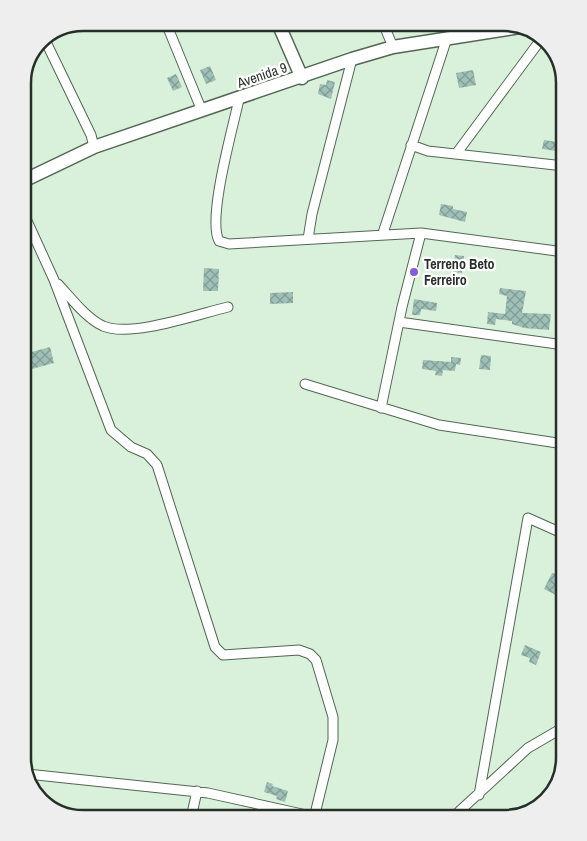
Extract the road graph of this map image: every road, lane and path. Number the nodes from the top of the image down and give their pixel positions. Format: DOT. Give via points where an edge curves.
graph roads {
  1 [pos="170,31"];
  2 [pos="282,31"];
  3 [pos="386,31"];
  4 [pos="493,31"];
  5 [pos="447,38"];
  6 [pos="538,44"];
  7 [pos="48,46"];
  8 [pos="393,47"];
  9 [pos="352,59"];
  10 [pos="302,78"];
  11 [pos="239,98"];
  12 [pos="202,111"];
  13 [pos="411,145"];
  14 [pos="94,147"];
  15 [pos="456,154"];
  16 [pos="556,165"];
  17 [pos="31,177"];
  18 [pos="31,230"];
  19 [pos="383,233"];
  20 [pos="421,233"];
  21 [pos="308,239"];
  22 [pos="556,251"];
  23 [pos="54,280"];
  24 [pos="228,307"];
  25 [pos="399,322"];
  26 [pos="556,344"];
  27 [pos="305,384"];
  28 [pos="380,408"];
  29 [pos="556,443"];
  30 [pos="556,530"];
  31 [pos="556,732"];
  32 [pos="34,775"];
  33 [pos="197,791"];
  34 [pos="479,795"];
  35 [pos="193,810"];
  36 [pos="281,810"];
  37 [pos="318,810"];
  38 [pos="461,810"];
  1 -- 12 [label="street"];
  2 -- 10 [label="main road"];
  3 -- 8 [label="street"];
  4 -- 5 [label="main road, Avenida 9"];
  5 -- 8 [label="main road, Avenida 9"];
  5 -- 13 [label="street"];
  6 -- 15 [label="street"];
  7 -- 14 [label="street"];
  8 -- 9 [label="main road, Avenida 9"];
  9 -- 10 [label="main road, Avenida 9"];
  9 -- 21 [label="street"];
  10 -- 11 [label="main road, Avenida 9"];
  11 -- 12 [label="main road, Avenida 9"];
  11 -- 21 [label="street" via="218,199 216,234 219,241 229,244"];
  12 -- 14 [label="main road, Avenida 9"];
  13 -- 15 [label="street" via="428,151"];
  13 -- 19 [label="street"];
  14 -- 17 [label="main road, Avenida 9"];
  15 -- 16 [label="street"];
  18 -- 23 [label="street"];
  19 -- 20 [label="street"];
  19 -- 21 [label="street"];
  20 -- 22 [label="street"];
  20 -- 25 [label="street"];
  23 -- 24 [label="street" via="93,320 121,330"];
  23 -- 37 [label="street" via="111,430 131,447 147,454 157,465 215,647 223,655 299,650 316,660 332,717 333,740"];
  25 -- 26 [label="street"];
  25 -- 28 [label="street"];
  27 -- 28 [label="street"];
  28 -- 29 [label="street" via="440,425"];
  30 -- 34 [label="street" via="528,518"];
  31 -- 34 [label="street" via="528,748"];
  32 -- 33 [label="street"];
  33 -- 35 [label="street"];
  33 -- 36 [label="street"];
  34 -- 38 [label="street"];
}
